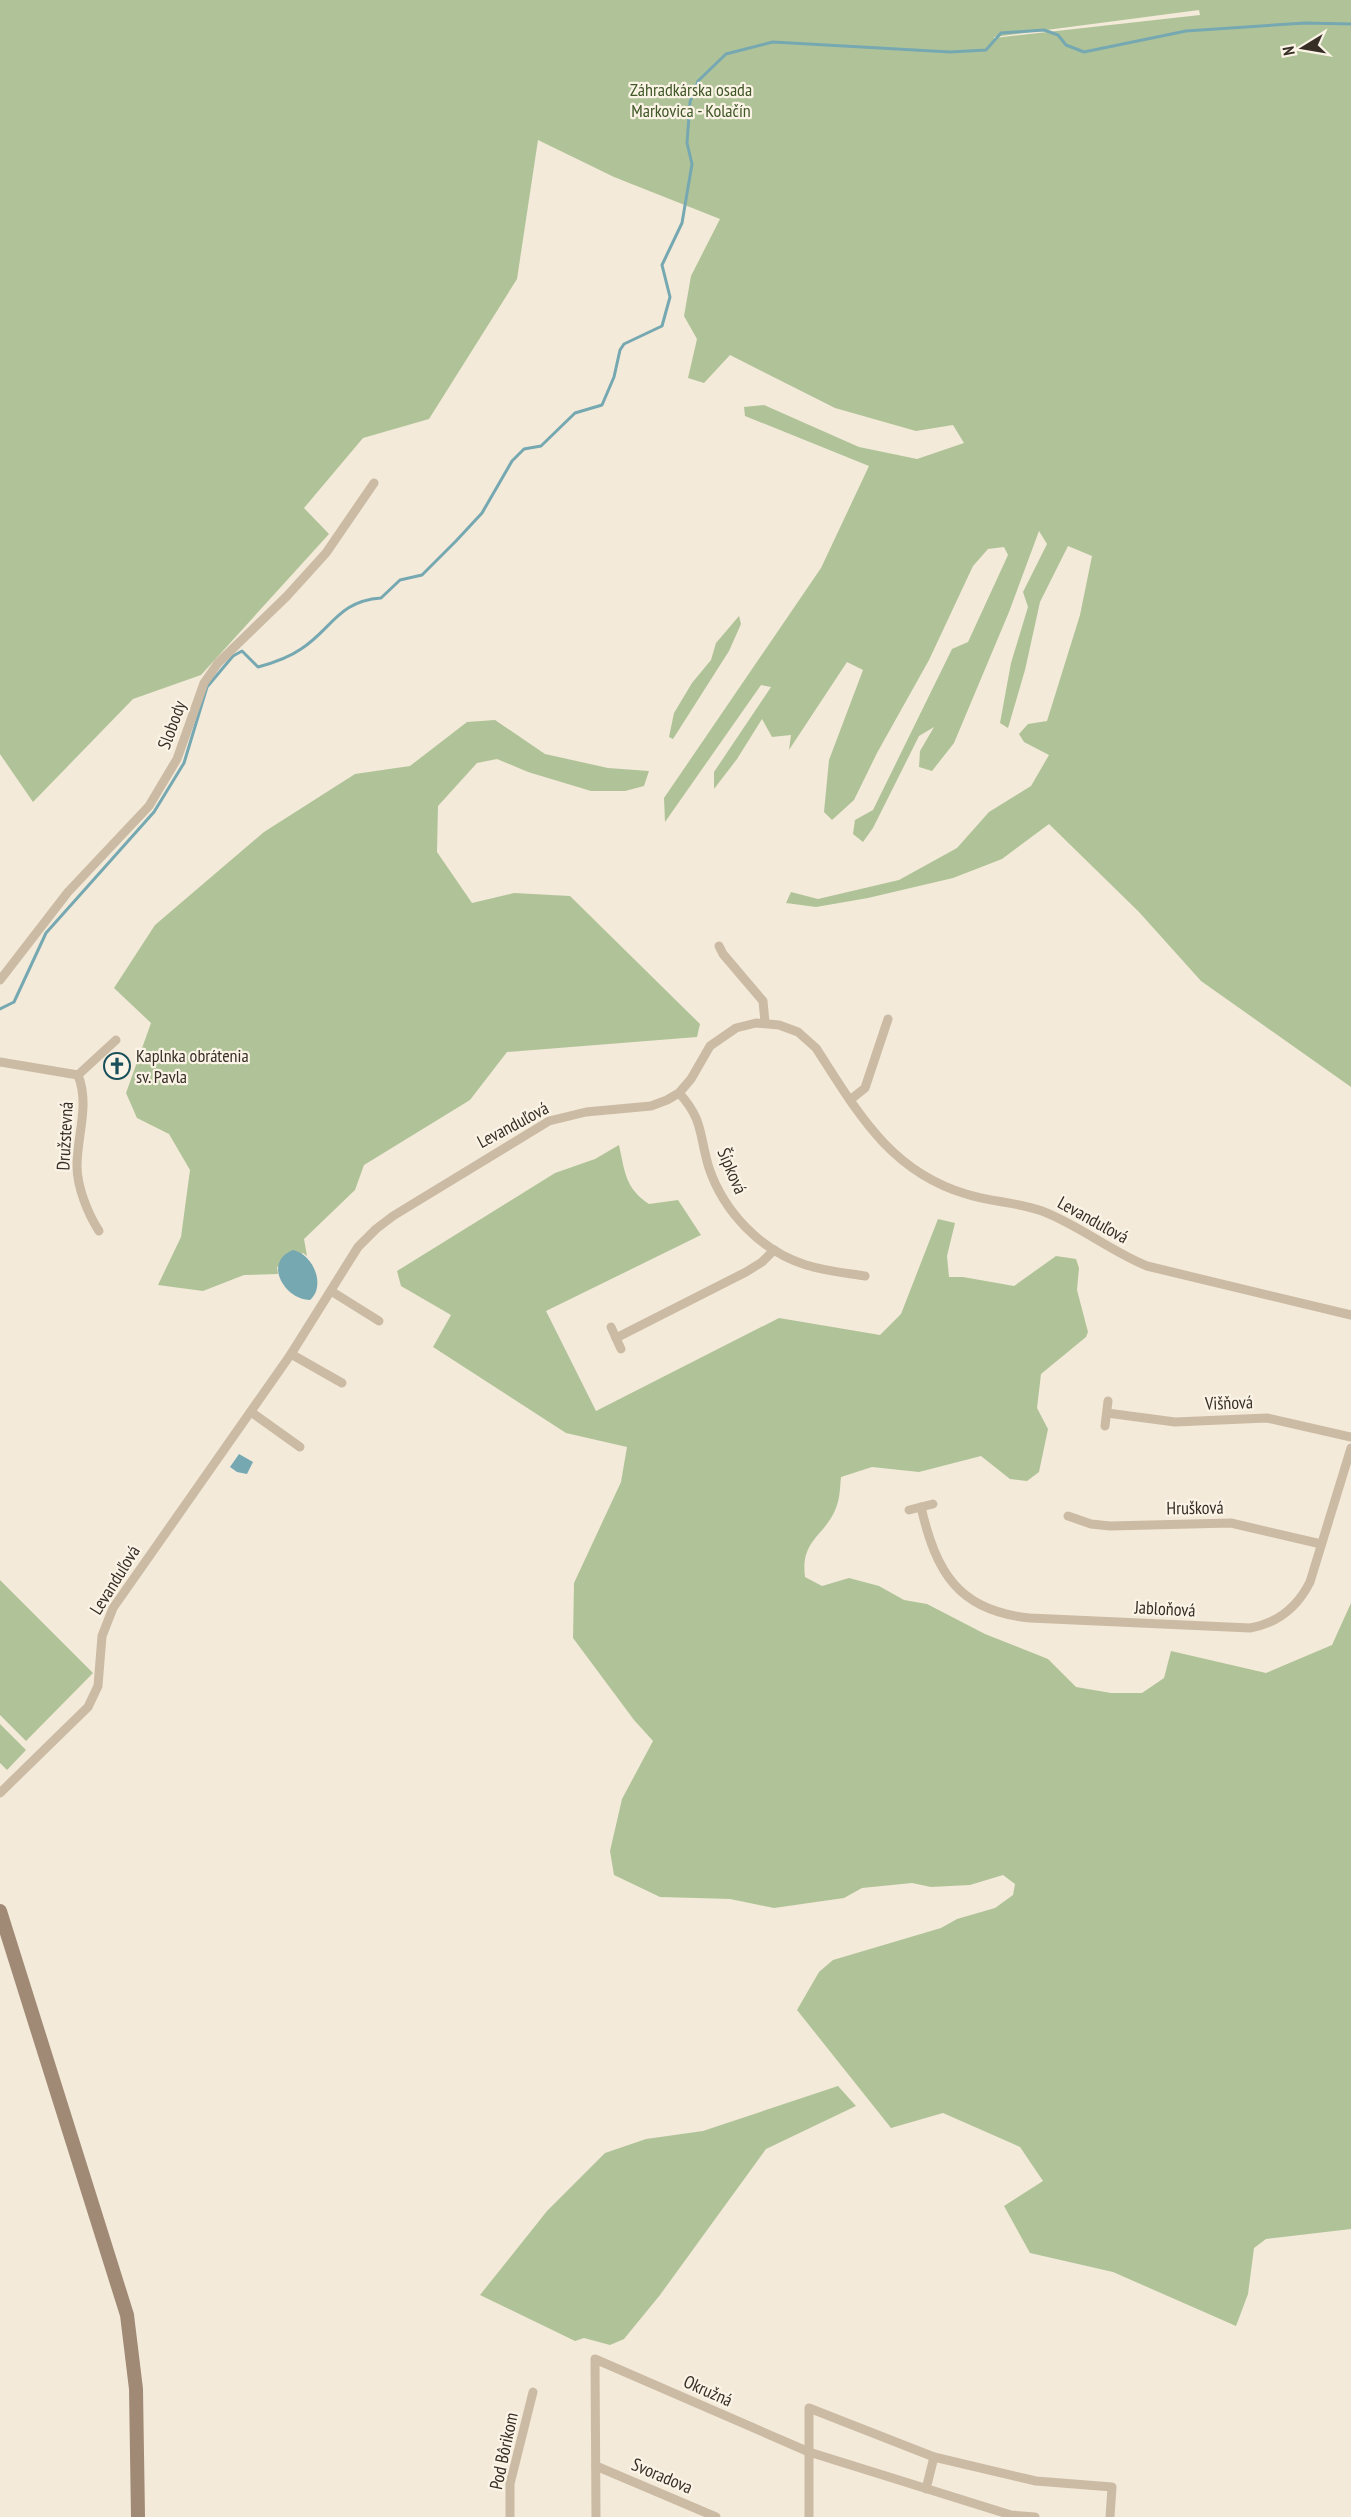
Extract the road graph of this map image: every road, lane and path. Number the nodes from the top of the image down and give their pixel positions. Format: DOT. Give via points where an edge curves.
graph roads {
  1 [pos="374,483"];
  2 [pos="719,946"];
  3 [pos="0,980"];
  4 [pos="888,1019"];
  5 [pos="765,1022"];
  6 [pos="116,1040"];
  7 [pos="0,1062"];
  8 [pos="78,1075"];
  9 [pos="679,1093"];
  10 [pos="850,1100"];
  11 [pos="99,1231"];
  12 [pos="774,1250"];
  13 [pos="865,1276"];
  14 [pos="331,1291"];
  15 [pos="1351,1315"];
  16 [pos="379,1321"];
  17 [pos="611,1327"];
  18 [pos="616,1338"];
  19 [pos="621,1349"];
  20 [pos="291,1354"];
  21 [pos="342,1383"];
  22 [pos="1108,1401"];
  23 [pos="251,1412"];
  24 [pos="1107,1413"];
  25 [pos="1105,1426"];
  26 [pos="1351,1437"];
  27 [pos="300,1447"];
  28 [pos="1351,1448"];
  29 [pos="933,1504"];
  30 [pos="921,1507"];
  31 [pos="909,1510"];
  32 [pos="1068,1516"];
  33 [pos="1321,1544"];
  34 [pos="0,1793"];
  35 [pos="0,1911"];
  36 [pos="533,2392"];
  37 [pos="809,2452"];
  38 [pos="934,2457"];
  39 [pos="596,2466"];
  40 [pos="926,2489"];
  41 [pos="1011,2516"];
  42 [pos="138,2517"];
  43 [pos="510,2517"];
  44 [pos="596,2517"];
  45 [pos="716,2517"];
  46 [pos="809,2517"];
  47 [pos="1035,2517"];
  48 [pos="1110,2517"];
  1 -- 3 [label="street, Slobody" via="326,553 218,663 204,682 177,759 149,806 69,892"];
  2 -- 5 [label="street" via="763,1002"];
  4 -- 10 [label="street" via="865,1088"];
  5 -- 9 [label="street, Levanduľová" via="746,1025 719,1038"];
  5 -- 10 [label="street, Levanduľová" via="789,1028 807,1039"];
  6 -- 8 [label="street"];
  7 -- 8 [label="street"];
  8 -- 11 [label="street, Družstevná" via="84,1101 78,1178"];
  9 -- 12 [label="street, Šípková" via="697,1116 709,1166 722,1196 747,1228"];
  9 -- 14 [label="street, Levanduľová" via="651,1106 566,1116 530,1131 376,1229 358,1247"];
  10 -- 15 [label="street, Levanduľová" via="895,1155 949,1188 1041,1211 1147,1266"];
  12 -- 13 [label="street, Šípková" via="807,1265"];
  12 -- 18 [label="street" via="746,1272"];
  14 -- 16 [label="street"];
  14 -- 20 [label="street, Levanduľová"];
  17 -- 18 [label="street"];
  18 -- 19 [label="street"];
  20 -- 21 [label="street"];
  20 -- 23 [label="street, Levanduľová"];
  22 -- 24 [label="street"];
  23 -- 27 [label="street"];
  23 -- 34 [label="street, Levanduľová" via="113,1608 102,1636 98,1686 88,1707"];
  24 -- 25 [label="street"];
  24 -- 26 [label="street, Višňová" via="1175,1422 1267,1418"];
  28 -- 33 [label="street, Jabloňová"];
  29 -- 30 [label="street"];
  30 -- 31 [label="street"];
  30 -- 33 [label="street, Jabloňová" via="931,1547 953,1583 986,1608 1030,1618 1234,1629 1262,1626 1284,1615 1303,1595"];
  32 -- 33 [label="street, Hrušková" via="1110,1526 1231,1523"];
  35 -- 42 [label="street" via="127,2315 136,2389"];
  36 -- 43 [label="street, Pod Bôrikom" via="510,2484"];
  37 -- 38 [label="street" via="809,2408"];
  37 -- 39 [label="street, Okružná" via="595,2359"];
  37 -- 40 [label="street, Okružná"];
  37 -- 46 [label="street"];
  38 -- 40 [label="street"];
  38 -- 48 [label="street" via="1036,2481 1112,2487"];
  39 -- 44 [label="street"];
  39 -- 45 [label="street, Svoradova"];
  40 -- 41 [label="street, Okružná"];
  41 -- 47 [label="street, Okružná"];
}
